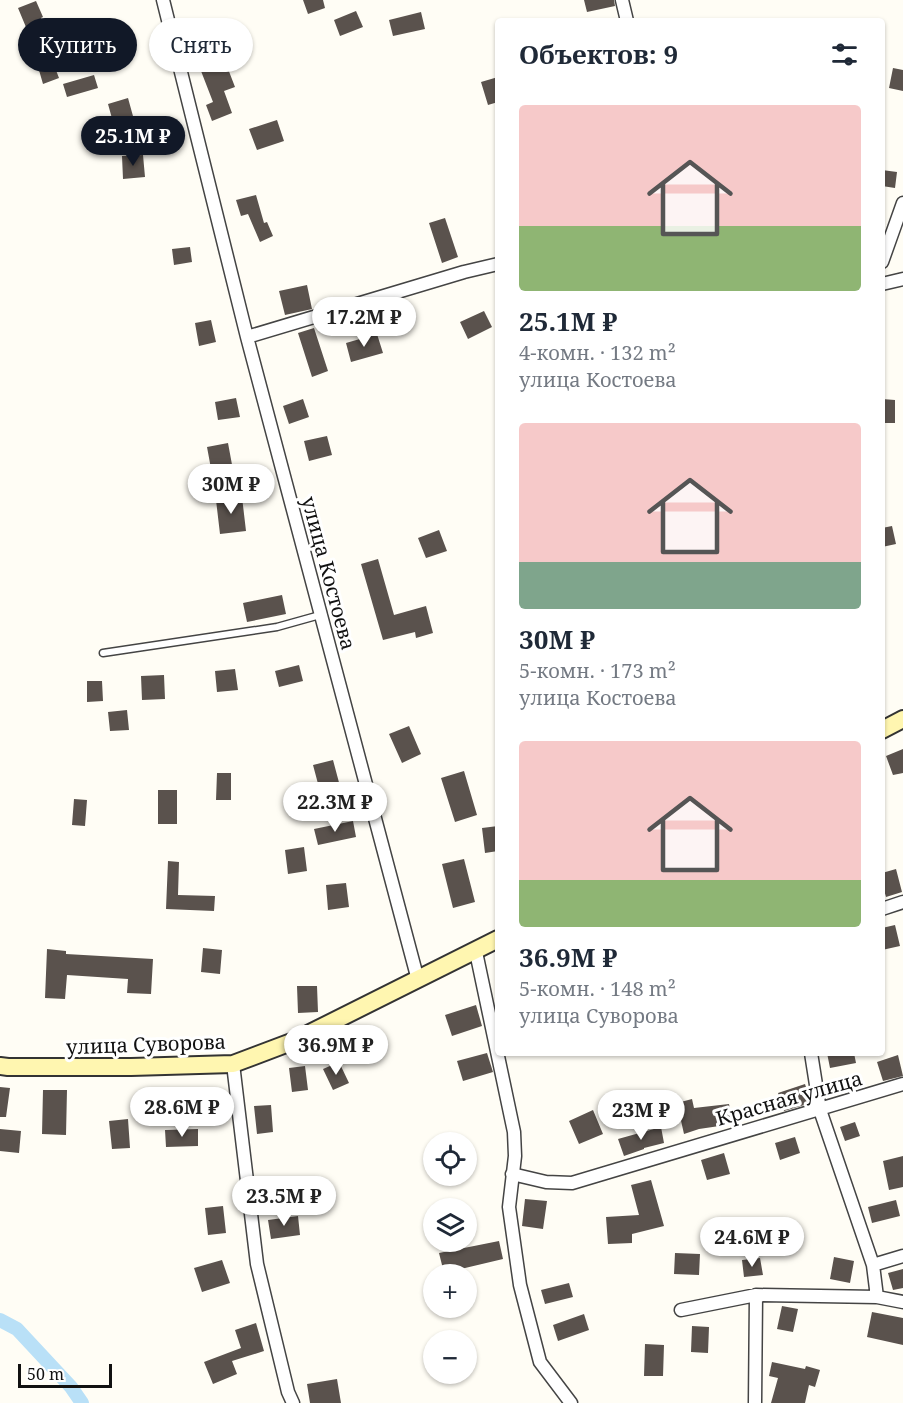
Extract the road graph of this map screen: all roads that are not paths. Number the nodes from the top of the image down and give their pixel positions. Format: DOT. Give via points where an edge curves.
graph roads {
  1 [pos="163,0"];
  2 [pos="622,0"];
  3 [pos="626,18"];
  4 [pos="903,203"];
  5 [pos="885,254"];
  6 [pos="495,265"];
  7 [pos="903,279"];
  8 [pos="885,283"];
  9 [pos="247,337"];
  10 [pos="320,615"];
  11 [pos="103,652"];
  12 [pos="903,719"];
  13 [pos="885,728"];
  14 [pos="903,902"];
  15 [pos="885,908"];
  16 [pos="495,941"];
  17 [pos="476,952"];
  18 [pos="418,980"];
  19 [pos="495,1042"];
  20 [pos="498,1056"];
  21 [pos="811,1056"];
  22 [pos="233,1064"];
  23 [pos="0,1066"];
  24 [pos="903,1084"];
  25 [pos="820,1110"];
  26 [pos="512,1174"];
  27 [pos="903,1256"];
  28 [pos="873,1265"];
  29 [pos="756,1295"];
  30 [pos="877,1297"];
  31 [pos="903,1302"];
  32 [pos="681,1310"];
  33 [pos="292,1403"];
  34 [pos="571,1403"];
  35 [pos="754,1403"];
  1 -- 9 [label="street, улица Костоева"];
  2 -- 3 [label="street"];
  4 -- 5 [label="street"];
  6 -- 9 [label="street"];
  7 -- 8 [label="street"];
  9 -- 10 [label="street, улица Костоева"];
  10 -- 11 [label="lane" via="277,627"];
  10 -- 18 [label="street, улица Костоева"];
  12 -- 13 [label="main road"];
  14 -- 15 [label="street"];
  16 -- 17 [label="main road, улица Суворова"];
  17 -- 18 [label="main road, улица Суворова"];
  17 -- 19 [label="street"];
  18 -- 22 [label="main road, улица Суворова" via="294,1041"];
  20 -- 26 [label="street" via="514,1132"];
  21 -- 25 [label="street"];
  22 -- 23 [label="main road, улица Суворова"];
  22 -- 33 [label="street" via="257,1264"];
  24 -- 25 [label="street, Красная улица"];
  25 -- 26 [label="street, Красная улица" via="572,1183"];
  25 -- 28 [label="street"];
  26 -- 34 [label="street" via="509,1207 520,1286 540,1362"];
  27 -- 28 [label="street"];
  28 -- 30 [label="street"];
  29 -- 30 [label="street"];
  29 -- 32 [label="street"];
  29 -- 35 [label="street"];
  30 -- 31 [label="street"];
}
